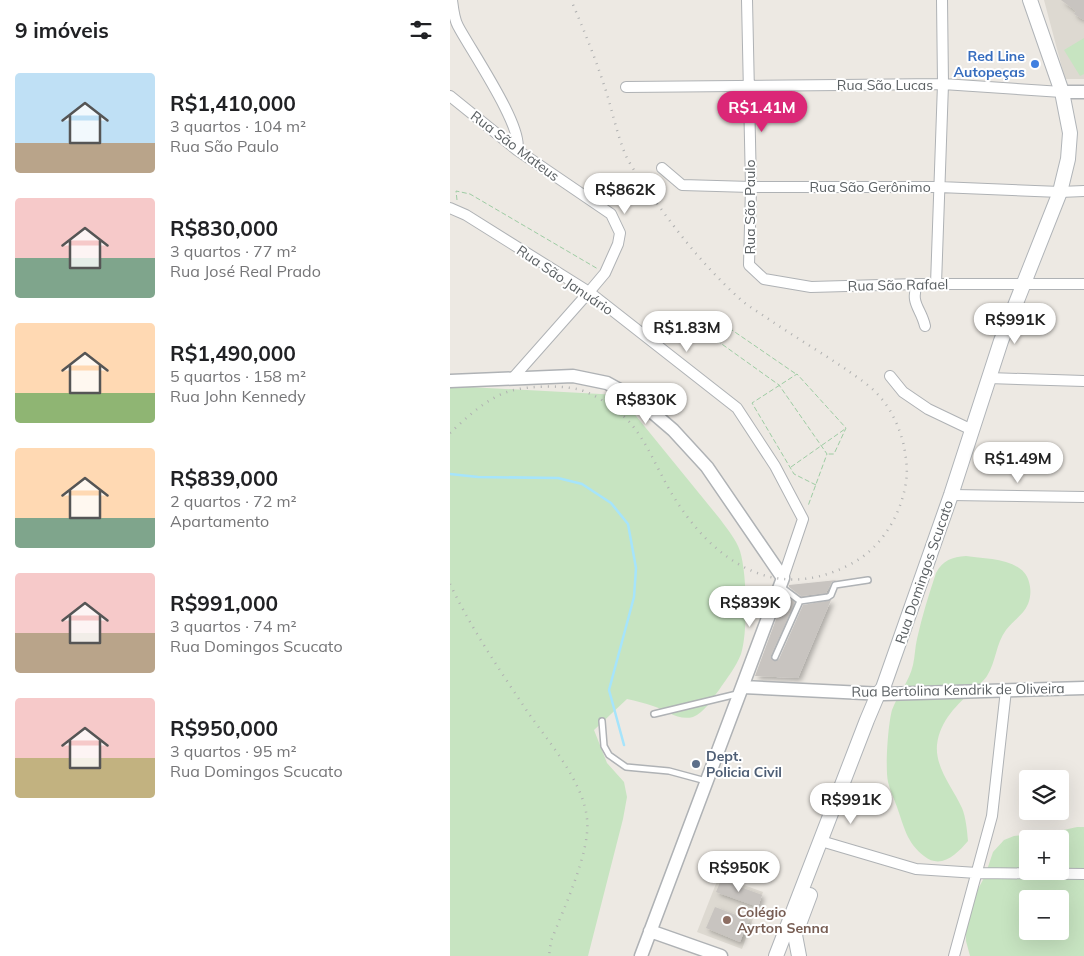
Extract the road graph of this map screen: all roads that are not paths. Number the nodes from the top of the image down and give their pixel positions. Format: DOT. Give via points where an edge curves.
graph roads {
  1 [pos="452,0"];
  2 [pos="747,0"];
  3 [pos="942,0"];
  4 [pos="1030,0"];
  5 [pos="943,84"];
  6 [pos="749,85"];
  7 [pos="626,87"];
  8 [pos="1062,92"];
  9 [pos="1084,92"];
  10 [pos="450,96"];
  11 [pos="517,150"];
  12 [pos="662,168"];
  13 [pos="751,187"];
  14 [pos="939,187"];
  15 [pos="1084,191"];
  16 [pos="1060,192"];
  17 [pos="450,208"];
  18 [pos="749,265"];
  19 [pos="917,284"];
  20 [pos="936,284"];
  21 [pos="1084,284"];
  22 [pos="1023,285"];
  23 [pos="589,292"];
  24 [pos="925,326"];
  25 [pos="890,376"];
  26 [pos="988,378"];
  27 [pos="512,379"];
  28 [pos="450,381"];
  29 [pos="1084,381"];
  30 [pos="972,430"];
  31 [pos="951,495"];
  32 [pos="1084,497"];
  33 [pos="868,580"];
  34 [pos="781,582"];
  35 [pos="800,601"];
  36 [pos="776,657"];
  37 [pos="1084,688"];
  38 [pos="742,690"];
  39 [pos="1006,690"];
  40 [pos="882,692"];
  41 [pos="654,714"];
  42 [pos="602,721"];
  43 [pos="707,781"];
  44 [pos="825,842"];
  45 [pos="977,873"];
  46 [pos="1084,874"];
  47 [pos="650,931"];
  48 [pos="641,956"];
  49 [pos="721,956"];
  50 [pos="776,956"];
  51 [pos="799,956"];
  52 [pos="954,956"];
  1 -- 11 [label="street" via="457,24 512,123 519,145"];
  2 -- 6 [label="street, Rua São Paulo"];
  3 -- 5 [label="street"];
  4 -- 8 [label="main road, Rua Domingos Scucato"];
  5 -- 6 [label="street, Rua São Lucas"];
  5 -- 8 [label="street, Rua São Lucas"];
  5 -- 14 [label="street"];
  6 -- 7 [label="street, Rua São Lucas"];
  6 -- 13 [label="street, Rua São Paulo"];
  8 -- 9 [label="street, Rua São Lucas"];
  8 -- 16 [label="main road, Rua Domingos Scucato" via="1070,133"];
  10 -- 11 [label="street, Rua São Mateus"];
  11 -- 23 [label="street, Rua São Mateus" via="611,214 620,233 618,244 605,273"];
  12 -- 13 [label="street, Rua São Gerônimo" via="682,185"];
  13 -- 14 [label="street, Rua São Gerônimo"];
  13 -- 18 [label="street, Rua São Paulo"];
  14 -- 16 [label="street, Rua São Gerônimo"];
  14 -- 20 [label="street"];
  15 -- 16 [label="street, Rua São Gerônimo"];
  16 -- 22 [label="main road, Rua Domingos Scucato"];
  17 -- 23 [label="street, Rua São Januário" via="466,214"];
  18 -- 19 [label="street, Rua São Rafael" via="764,279 811,287"];
  19 -- 20 [label="street, Rua São Rafael"];
  19 -- 24 [label="street" via="914,302"];
  20 -- 22 [label="street, Rua São Rafael"];
  21 -- 22 [label="street, Rua São Rafael"];
  22 -- 26 [label="main road, Rua Domingos Scucato"];
  23 -- 27 [label="street, Rua São Mateus"];
  23 -- 34 [label="street, Rua São Januário" via="737,408 803,519"];
  25 -- 30 [label="street" via="903,392 928,409"];
  26 -- 29 [label="street"];
  26 -- 30 [label="main road, Rua Domingos Scucato"];
  27 -- 28 [label="street"];
  27 -- 34 [label="street" via="573,376 606,383 638,400 673,430 707,467 741,515"];
  30 -- 31 [label="main road, Rua Domingos Scucato"];
  31 -- 32 [label="street"];
  31 -- 40 [label="main road, Rua Domingos Scucato"];
  33 -- 35 [label="lane" via="836,585 831,596"];
  34 -- 35 [label="lane"];
  34 -- 38 [label="street"];
  35 -- 36 [label="lane"];
  37 -- 39 [label="street, Rua Bertolina Kendrik de Oliveira"];
  38 -- 40 [label="street, Rua Bertolina Kendrik de Oliveira"];
  38 -- 41 [label="lane"];
  38 -- 43 [label="street"];
  39 -- 40 [label="street, Rua Bertolina Kendrik de Oliveira"];
  39 -- 45 [label="street" via="992,816"];
  40 -- 44 [label="main road, Rua Domingos Scucato"];
  42 -- 43 [label="lane" via="604,746 609,755 626,767 669,771"];
  43 -- 47 [label="street"];
  44 -- 45 [label="street" via="916,870"];
  44 -- 50 [label="main road, Rua Domingos Scucato"];
  44 -- 51 [label="main road, Rua Domingos Scucato" via="795,935"];
  45 -- 46 [label="street"];
  45 -- 52 [label="street"];
  47 -- 48 [label="street"];
  47 -- 49 [label="street"];
}
